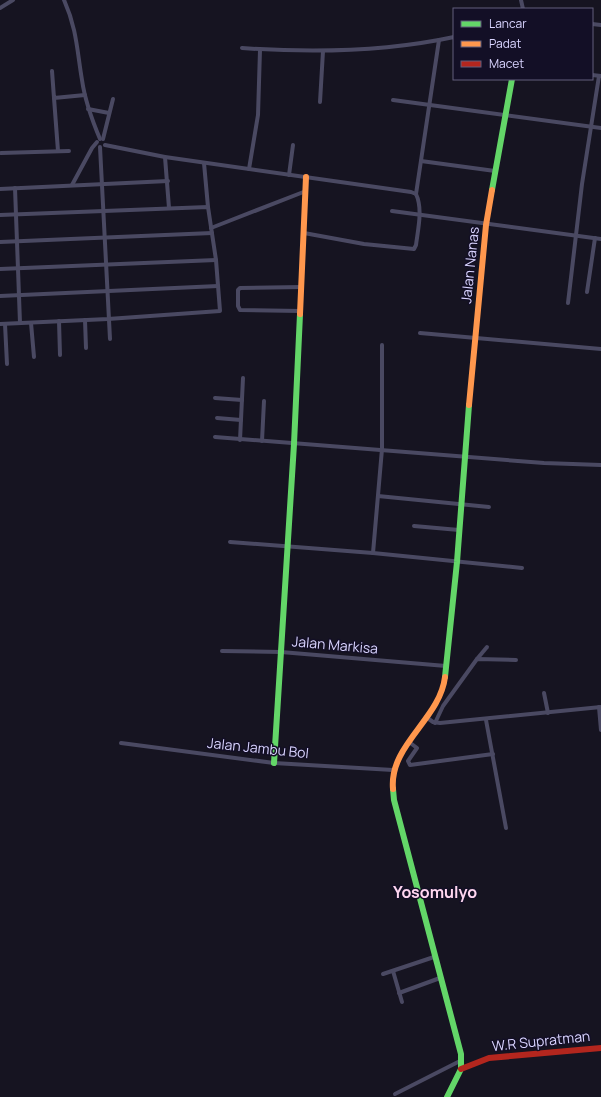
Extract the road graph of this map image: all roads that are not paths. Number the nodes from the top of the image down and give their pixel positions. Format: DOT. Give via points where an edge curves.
graph roads {
  1 [pos="13,0"];
  2 [pos="64,0"];
  3 [pos="0,8"];
  4 [pos="453,37"];
  5 [pos="439,40"];
  6 [pos="242,48"];
  7 [pos="260,50"];
  8 [pos="323,51"];
  9 [pos="52,71"];
  10 [pos="600,76"];
  11 [pos="512,80"];
  12 [pos="85,95"];
  13 [pos="54,98"];
  14 [pos="113,99"];
  15 [pos="393,100"];
  16 [pos="320,102"];
  17 [pos="428,105"];
  18 [pos="88,109"];
  19 [pos="109,113"];
  20 [pos="505,117"];
  21 [pos="590,127"];
  22 [pos="601,128"];
  23 [pos="100,140"];
  24 [pos="292,145"];
  25 [pos="103,146"];
  26 [pos="58,151"];
  27 [pos="69,151"];
  28 [pos="1,152"];
  29 [pos="165,157"];
  30 [pos="421,161"];
  31 [pos="204,163"];
  32 [pos="249,169"];
  33 [pos="495,171"];
  34 [pos="289,175"];
  35 [pos="306,177"];
  36 [pos="168,182"];
  37 [pos="103,184"];
  38 [pos="72,185"];
  39 [pos="15,188"];
  40 [pos="0,189"];
  41 [pos="306,191"];
  42 [pos="416,194"];
  43 [pos="208,207"];
  44 [pos="169,208"];
  45 [pos="105,211"];
  46 [pos="392,211"];
  47 [pos="0,215"];
  48 [pos="16,215"];
  49 [pos="419,216"];
  50 [pos="486,225"];
  51 [pos="211,228"];
  52 [pos="212,233"];
  53 [pos="304,233"];
  54 [pos="576,236"];
  55 [pos="105,238"];
  56 [pos="595,238"];
  57 [pos="601,239"];
  58 [pos="18,241"];
  59 [pos="0,242"];
  60 [pos="216,260"];
  61 [pos="106,265"];
  62 [pos="17,268"];
  63 [pos="0,269"];
  64 [pos="218,286"];
  65 [pos="302,287"];
  66 [pos="108,291"];
  67 [pos="587,292"];
  68 [pos="0,296"];
  69 [pos="19,296"];
  70 [pos="568,303"];
  71 [pos="301,311"];
  72 [pos="108,319"];
  73 [pos="85,320"];
  74 [pos="59,321"];
  75 [pos="20,323"];
  76 [pos="31,323"];
  77 [pos="2,324"];
  78 [pos="420,333"];
  79 [pos="474,338"];
  80 [pos="110,340"];
  81 [pos="382,345"];
  82 [pos="86,348"];
  83 [pos="601,349"];
  84 [pos="60,355"];
  85 [pos="34,357"];
  86 [pos="7,364"];
  87 [pos="243,378"];
  88 [pos="215,398"];
  89 [pos="242,400"];
  90 [pos="264,401"];
  91 [pos="217,418"];
  92 [pos="241,420"];
  93 [pos="216,437"];
  94 [pos="240,440"];
  95 [pos="262,441"];
  96 [pos="294,444"];
  97 [pos="382,449"];
  98 [pos="466,456"];
  99 [pos="601,465"];
  100 [pos="378,496"];
  101 [pos="462,506"];
  102 [pos="489,507"];
  103 [pos="414,526"];
  104 [pos="460,530"];
  105 [pos="230,542"];
  106 [pos="288,547"];
  107 [pos="373,553"];
  108 [pos="457,562"];
  109 [pos="522,568"];
  110 [pos="487,646"];
  111 [pos="222,651"];
  112 [pos="281,652"];
  113 [pos="477,659"];
  114 [pos="516,660"];
  115 [pos="447,666"];
  116 [pos="544,693"];
  117 [pos="600,707"];
  118 [pos="548,713"];
  119 [pos="431,720"];
  120 [pos="486,720"];
  121 [pos="601,730"];
  122 [pos="409,742"];
  123 [pos="121,744"];
  124 [pos="492,754"];
  125 [pos="274,763"];
  126 [pos="393,770"];
  127 [pos="506,828"];
  128 [pos="434,957"];
  129 [pos="393,971"];
  130 [pos="383,974"];
  131 [pos="440,978"];
  132 [pos="399,993"];
  133 [pos="402,1002"];
  134 [pos="601,1048"];
  135 [pos="462,1060"];
  136 [pos="461,1069"];
  137 [pos="395,1094"];
  138 [pos="447,1097"];
  1 -- 3 [label="street"];
  2 -- 12 [label="street" via="74,25"];
  4 -- 5 [label="street"];
  5 -- 8 [label="street" via="374,49"];
  5 -- 17 [label="street"];
  6 -- 7 [label="street"];
  7 -- 8 [label="street"];
  7 -- 32 [label="street" via="258,115"];
  8 -- 16 [label="street"];
  9 -- 13 [label="street"];
  10 -- 21 [label="street"];
  11 -- 20 [label="street, Jalan Nanas"];
  12 -- 13 [label="street"];
  12 -- 18 [label="street"];
  13 -- 26 [label="street"];
  14 -- 19 [label="street"];
  15 -- 17 [label="street"];
  17 -- 20 [label="street"];
  17 -- 30 [label="street"];
  18 -- 19 [label="street"];
  18 -- 23 [label="street"];
  19 -- 23 [label="street"];
  20 -- 21 [label="street"];
  20 -- 33 [label="street, Jalan Nanas"];
  21 -- 22 [label="street"];
  21 -- 54 [label="street"];
  23 -- 25 [label="street"];
  23 -- 25 [label="street" via="105,141"];
  23 -- 38 [label="street" via="92,148"];
  24 -- 34 [label="street"];
  25 -- 29 [label="street"];
  25 -- 37 [label="street"];
  26 -- 27 [label="street"];
  26 -- 28 [label="street"];
  29 -- 31 [label="street"];
  29 -- 36 [label="street"];
  30 -- 33 [label="street"];
  30 -- 42 [label="street"];
  31 -- 32 [label="street"];
  31 -- 43 [label="street"];
  32 -- 34 [label="street"];
  33 -- 50 [label="street, Jalan Nanas"];
  34 -- 35 [label="street"];
  35 -- 41 [label="street"];
  35 -- 42 [label="street"];
  36 -- 37 [label="street"];
  36 -- 44 [label="street"];
  37 -- 38 [label="street"];
  37 -- 45 [label="street"];
  38 -- 39 [label="street"];
  39 -- 40 [label="street"];
  39 -- 48 [label="street"];
  41 -- 51 [label="street"];
  41 -- 53 [label="street"];
  42 -- 49 [label="street"];
  43 -- 44 [label="street"];
  43 -- 51 [label="street"];
  44 -- 45 [label="street"];
  45 -- 48 [label="street"];
  45 -- 55 [label="street"];
  46 -- 49 [label="street"];
  47 -- 48 [label="street"];
  48 -- 58 [label="street"];
  49 -- 50 [label="street"];
  49 -- 53 [label="street" via="414,249 364,244"];
  50 -- 54 [label="street"];
  50 -- 79 [label="street, Jalan Nanas"];
  51 -- 52 [label="street"];
  52 -- 55 [label="street"];
  52 -- 60 [label="street"];
  53 -- 65 [label="street"];
  54 -- 56 [label="street"];
  54 -- 70 [label="street"];
  55 -- 58 [label="street"];
  55 -- 61 [label="street"];
  56 -- 57 [label="street"];
  56 -- 67 [label="street"];
  58 -- 59 [label="street"];
  58 -- 62 [label="street"];
  60 -- 61 [label="street"];
  60 -- 64 [label="street"];
  61 -- 62 [label="street"];
  61 -- 66 [label="street"];
  62 -- 63 [label="street"];
  62 -- 69 [label="street"];
  64 -- 66 [label="street"];
  64 -- 72 [label="street" via="219,312"];
  65 -- 71 [label="street"];
  65 -- 71 [label="street" via="238,290 240,310"];
  66 -- 69 [label="street"];
  66 -- 72 [label="street"];
  68 -- 69 [label="street"];
  69 -- 75 [label="street"];
  71 -- 96 [label="street"];
  72 -- 73 [label="street"];
  72 -- 80 [label="street"];
  73 -- 74 [label="street"];
  73 -- 82 [label="street"];
  74 -- 76 [label="street"];
  74 -- 84 [label="street"];
  75 -- 76 [label="street"];
  75 -- 77 [label="street"];
  76 -- 85 [label="street"];
  77 -- 86 [label="street"];
  78 -- 79 [label="street"];
  79 -- 83 [label="street"];
  79 -- 98 [label="street, Jalan Nanas"];
  81 -- 97 [label="street"];
  87 -- 89 [label="street"];
  88 -- 89 [label="street"];
  89 -- 92 [label="street"];
  90 -- 95 [label="street"];
  91 -- 92 [label="street"];
  92 -- 94 [label="street"];
  93 -- 94 [label="street"];
  94 -- 95 [label="street"];
  95 -- 96 [label="street"];
  96 -- 97 [label="street"];
  96 -- 106 [label="street"];
  97 -- 98 [label="street"];
  97 -- 100 [label="street"];
  98 -- 99 [label="street"];
  98 -- 101 [label="street, Jalan Nanas"];
  100 -- 101 [label="street"];
  100 -- 107 [label="street"];
  101 -- 102 [label="street"];
  101 -- 104 [label="street, Jalan Nanas"];
  103 -- 104 [label="street"];
  104 -- 108 [label="street, Jalan Nanas"];
  105 -- 106 [label="street"];
  106 -- 107 [label="street"];
  106 -- 112 [label="street"];
  107 -- 108 [label="street"];
  108 -- 109 [label="street"];
  108 -- 115 [label="street, Jalan Nanas"];
  110 -- 113 [label="street"];
  111 -- 112 [label="street, Jalan Markisa"];
  112 -- 115 [label="street, Jalan Markisa"];
  112 -- 125 [label="street"];
  113 -- 114 [label="street"];
  113 -- 119 [label="street"];
  115 -- 119 [label="street, Jalan Nanas"];
  116 -- 118 [label="street"];
  117 -- 118 [label="street"];
  117 -- 121 [label="street"];
  118 -- 120 [label="street"];
  119 -- 120 [label="street"];
  119 -- 122 [label="street, Jalan Nanas"];
  120 -- 124 [label="street"];
  122 -- 124 [label="street" via="417,748 408,762 410,765"];
  122 -- 126 [label="street, Jalan Nanas"];
  123 -- 125 [label="street, Jalan Jambu Bol"];
  124 -- 127 [label="street"];
  125 -- 126 [label="street, Jalan Jambu Bol"];
  126 -- 128 [label="street" via="394,800"];
  128 -- 129 [label="street"];
  128 -- 131 [label="street"];
  129 -- 130 [label="street"];
  129 -- 132 [label="street"];
  131 -- 132 [label="street"];
  131 -- 135 [label="street"];
  132 -- 133 [label="street"];
  134 -- 136 [label="street, W.R Supratman" via="489,1058"];
  135 -- 136 [label="street"];
  135 -- 137 [label="street"];
  136 -- 138 [label="street"];
}
